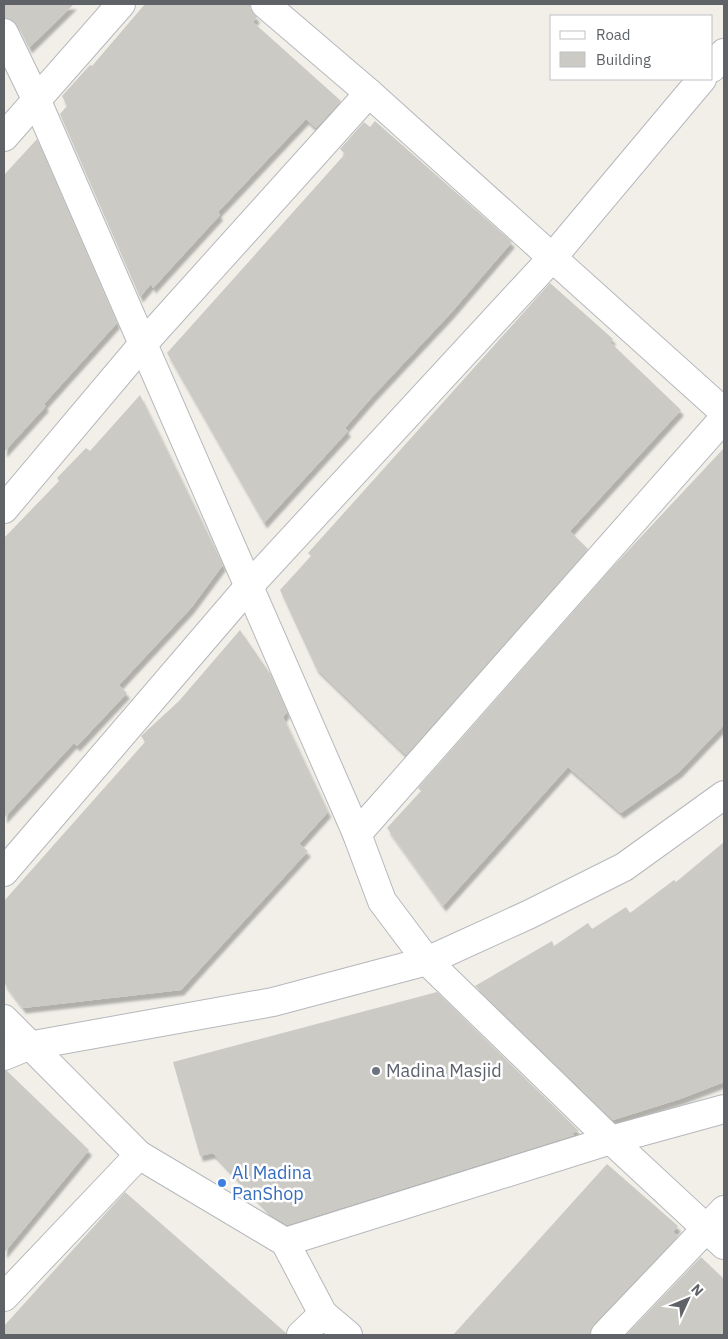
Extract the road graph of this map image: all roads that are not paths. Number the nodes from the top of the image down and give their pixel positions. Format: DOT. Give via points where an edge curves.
graph roads {
  1 [pos="121,4"];
  2 [pos="265,4"];
  3 [pos="4,33"];
  4 [pos="724,53"];
  5 [pos="713,67"];
  6 [pos="701,80"];
  7 [pos="369,93"];
  8 [pos="36,99"];
  9 [pos="4,137"];
  10 [pos="552,258"];
  11 [pos="143,344"];
  12 [pos="724,412"];
  13 [pos="724,418"];
  14 [pos="4,508"];
  15 [pos="249,586"];
  16 [pos="724,795"];
  17 [pos="357,834"];
  18 [pos="4,872"];
  19 [pos="427,961"];
  20 [pos="4,1019"];
  21 [pos="16,1051"];
  22 [pos="724,1109"];
  23 [pos="611,1140"];
  24 [pos="139,1155"];
  25 [pos="718,1228"];
  26 [pos="285,1242"];
  27 [pos="4,1298"];
  28 [pos="323,1314"];
  29 [pos="301,1335"];
  30 [pos="348,1335"];
  31 [pos="604,1335"];
  1 -- 8 [label="street"];
  2 -- 7 [label="street"];
  3 -- 8 [label="street"];
  4 -- 5 [label="street"];
  6 -- 10 [label="street"];
  7 -- 10 [label="street"];
  7 -- 11 [label="street"];
  8 -- 9 [label="street"];
  8 -- 11 [label="street"];
  10 -- 12 [label="street"];
  10 -- 15 [label="street"];
  11 -- 14 [label="street"];
  11 -- 15 [label="street"];
  13 -- 17 [label="street"];
  15 -- 17 [label="street"];
  15 -- 18 [label="street"];
  16 -- 19 [label="street" via="624,867"];
  17 -- 19 [label="street" via="382,901"];
  19 -- 21 [label="street" via="273,1002"];
  19 -- 23 [label="street"];
  20 -- 21 [label="street"];
  21 -- 24 [label="street"];
  22 -- 23 [label="street"];
  23 -- 25 [label="street"];
  23 -- 26 [label="street"];
  24 -- 26 [label="street"];
  24 -- 27 [label="street"];
  25 -- 31 [label="street"];
  26 -- 28 [label="street"];
  28 -- 29 [label="street"];
  28 -- 30 [label="street"];
}
